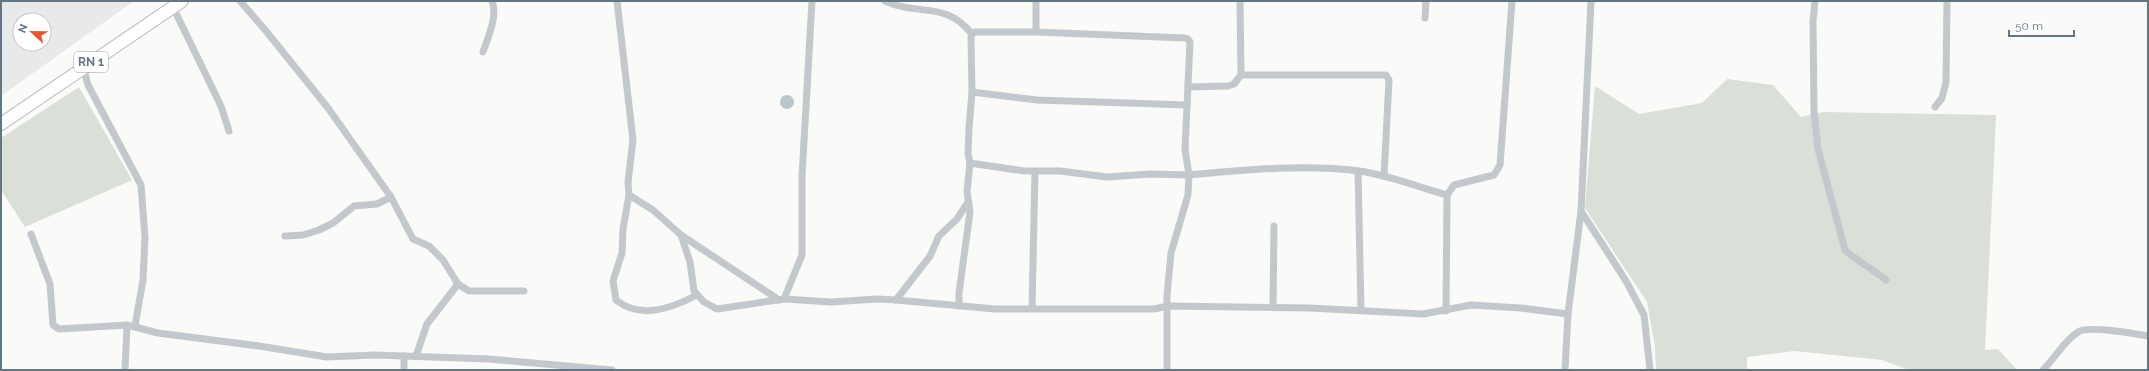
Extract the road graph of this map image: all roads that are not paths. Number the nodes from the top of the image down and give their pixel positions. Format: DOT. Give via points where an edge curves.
graph roads {
  1 [pos="240,1"];
  2 [pos="492,1"];
  3 [pos="617,1"];
  4 [pos="812,1"];
  5 [pos="886,1"];
  6 [pos="1036,1"];
  7 [pos="1240,1"];
  8 [pos="1426,1"];
  9 [pos="1512,1"];
  10 [pos="1591,1"];
  11 [pos="1815,1"];
  12 [pos="1947,1"];
  13 [pos="178,4"];
  14 [pos="1425,18"];
  15 [pos="1036,32"];
  16 [pos="972,34"];
  17 [pos="483,52"];
  18 [pos="83,68"];
  19 [pos="1241,75"];
  20 [pos="1188,87"];
  21 [pos="972,92"];
  22 [pos="1187,105"];
  23 [pos="1935,106"];
  24 [pos="1,124"];
  25 [pos="229,131"];
  26 [pos="970,163"];
  27 [pos="1358,171"];
  28 [pos="1035,172"];
  29 [pos="1189,175"];
  30 [pos="1384,176"];
  31 [pos="629,195"];
  32 [pos="1447,195"];
  33 [pos="391,197"];
  34 [pos="968,202"];
  35 [pos="1581,211"];
  36 [pos="1274,226"];
  37 [pos="31,234"];
  38 [pos="681,235"];
  39 [pos="285,236"];
  40 [pos="1886,280"];
  41 [pos="458,284"];
  42 [pos="760,286"];
  43 [pos="524,291"];
  44 [pos="697,295"];
  45 [pos="782,299"];
  46 [pos="896,300"];
  47 [pos="761,302"];
  48 [pos="959,306"];
  49 [pos="1168,306"];
  50 [pos="1273,307"];
  51 [pos="1032,309"];
  52 [pos="1361,310"];
  53 [pos="1446,311"];
  54 [pos="1568,314"];
  55 [pos="127,325"];
  56 [pos="135,326"];
  57 [pos="2148,336"];
  58 [pos="404,356"];
  59 [pos="416,356"];
  60 [pos="126,370"];
  61 [pos="404,370"];
  62 [pos="612,370"];
  63 [pos="1167,370"];
  64 [pos="1565,370"];
  65 [pos="1650,370"];
  66 [pos="2043,370"];
  1 -- 33 [label="street" via="328,108"];
  2 -- 17 [label="street" via="494,13"];
  3 -- 31 [label="street" via="633,140"];
  4 -- 45 [label="street" via="802,176 802,256"];
  5 -- 16 [label="street" via="910,9 927,8 956,17"];
  6 -- 15 [label="street"];
  7 -- 19 [label="street"];
  8 -- 14 [label="street"];
  9 -- 32 [label="street" via="1500,165 1494,175 1454,185"];
  10 -- 35 [label="street"];
  11 -- 40 [label="street" via="1814,112 1818,148 1846,250 1857,261"];
  12 -- 23 [label="street" via="1946,82 1942,98"];
  13 -- 18 [label="main road, RN 1"];
  13 -- 25 [label="street"];
  15 -- 16 [label="street"];
  15 -- 20 [label="street" via="1188,39"];
  16 -- 21 [label="street"];
  18 -- 24 [label="main road, RN 1"];
  18 -- 56 [label="street" via="88,85 141,185 145,238 143,280"];
  19 -- 20 [label="street" via="1234,84 1228,86"];
  19 -- 30 [label="street" via="1386,74 1389,80"];
  20 -- 22 [label="street"];
  21 -- 22 [label="street" via="1037,100"];
  21 -- 26 [label="street" via="968,141"];
  22 -- 29 [label="street" via="1185,149"];
  26 -- 28 [label="street"];
  26 -- 34 [label="street"];
  27 -- 29 [label="street" via="1273,168"];
  27 -- 30 [label="street"];
  27 -- 52 [label="street"];
  28 -- 29 [label="street" via="1060,171 1107,177"];
  28 -- 51 [label="street"];
  29 -- 49 [label="street" via="1188,195 1171,253"];
  30 -- 32 [label="street"];
  31 -- 38 [label="street" via="653,210"];
  31 -- 44 [label="street" via="622,253 613,281 616,300 638,309 662,310"];
  32 -- 53 [label="street"];
  33 -- 39 [label="street" via="377,204 354,206 333,223 319,230 303,235"];
  33 -- 41 [label="street" via="413,239 429,246 443,260"];
  34 -- 46 [label="street" via="957,219 939,236 930,256"];
  34 -- 48 [label="street" via="970,212"];
  35 -- 54 [label="street"];
  35 -- 65 [label="street" via="1626,281 1644,315"];
  36 -- 50 [label="street"];
  37 -- 55 [label="street" via="50,284 53,325 59,329"];
  38 -- 42 [label="street"];
  38 -- 44 [label="street"];
  41 -- 43 [label="street" via="470,291"];
  41 -- 59 [label="street" via="427,324"];
  42 -- 45 [label="street"];
  42 -- 47 [label="street"];
  44 -- 47 [label="street" via="717,309"];
  45 -- 46 [label="street" via="831,302"];
  45 -- 47 [label="street"];
  46 -- 48 [label="street"];
  48 -- 51 [label="street"];
  49 -- 50 [label="street"];
  49 -- 51 [label="street" via="1154,309"];
  49 -- 63 [label="street"];
  50 -- 52 [label="street"];
  52 -- 53 [label="street" via="1423,314"];
  53 -- 54 [label="street" via="1471,305"];
  54 -- 64 [label="street"];
  55 -- 56 [label="street"];
  55 -- 60 [label="street"];
  56 -- 58 [label="street" via="158,333 313,355"];
  57 -- 66 [label="street" via="2079,331"];
  58 -- 59 [label="street"];
  58 -- 61 [label="street"];
  59 -- 62 [label="street" via="489,359"];
}
